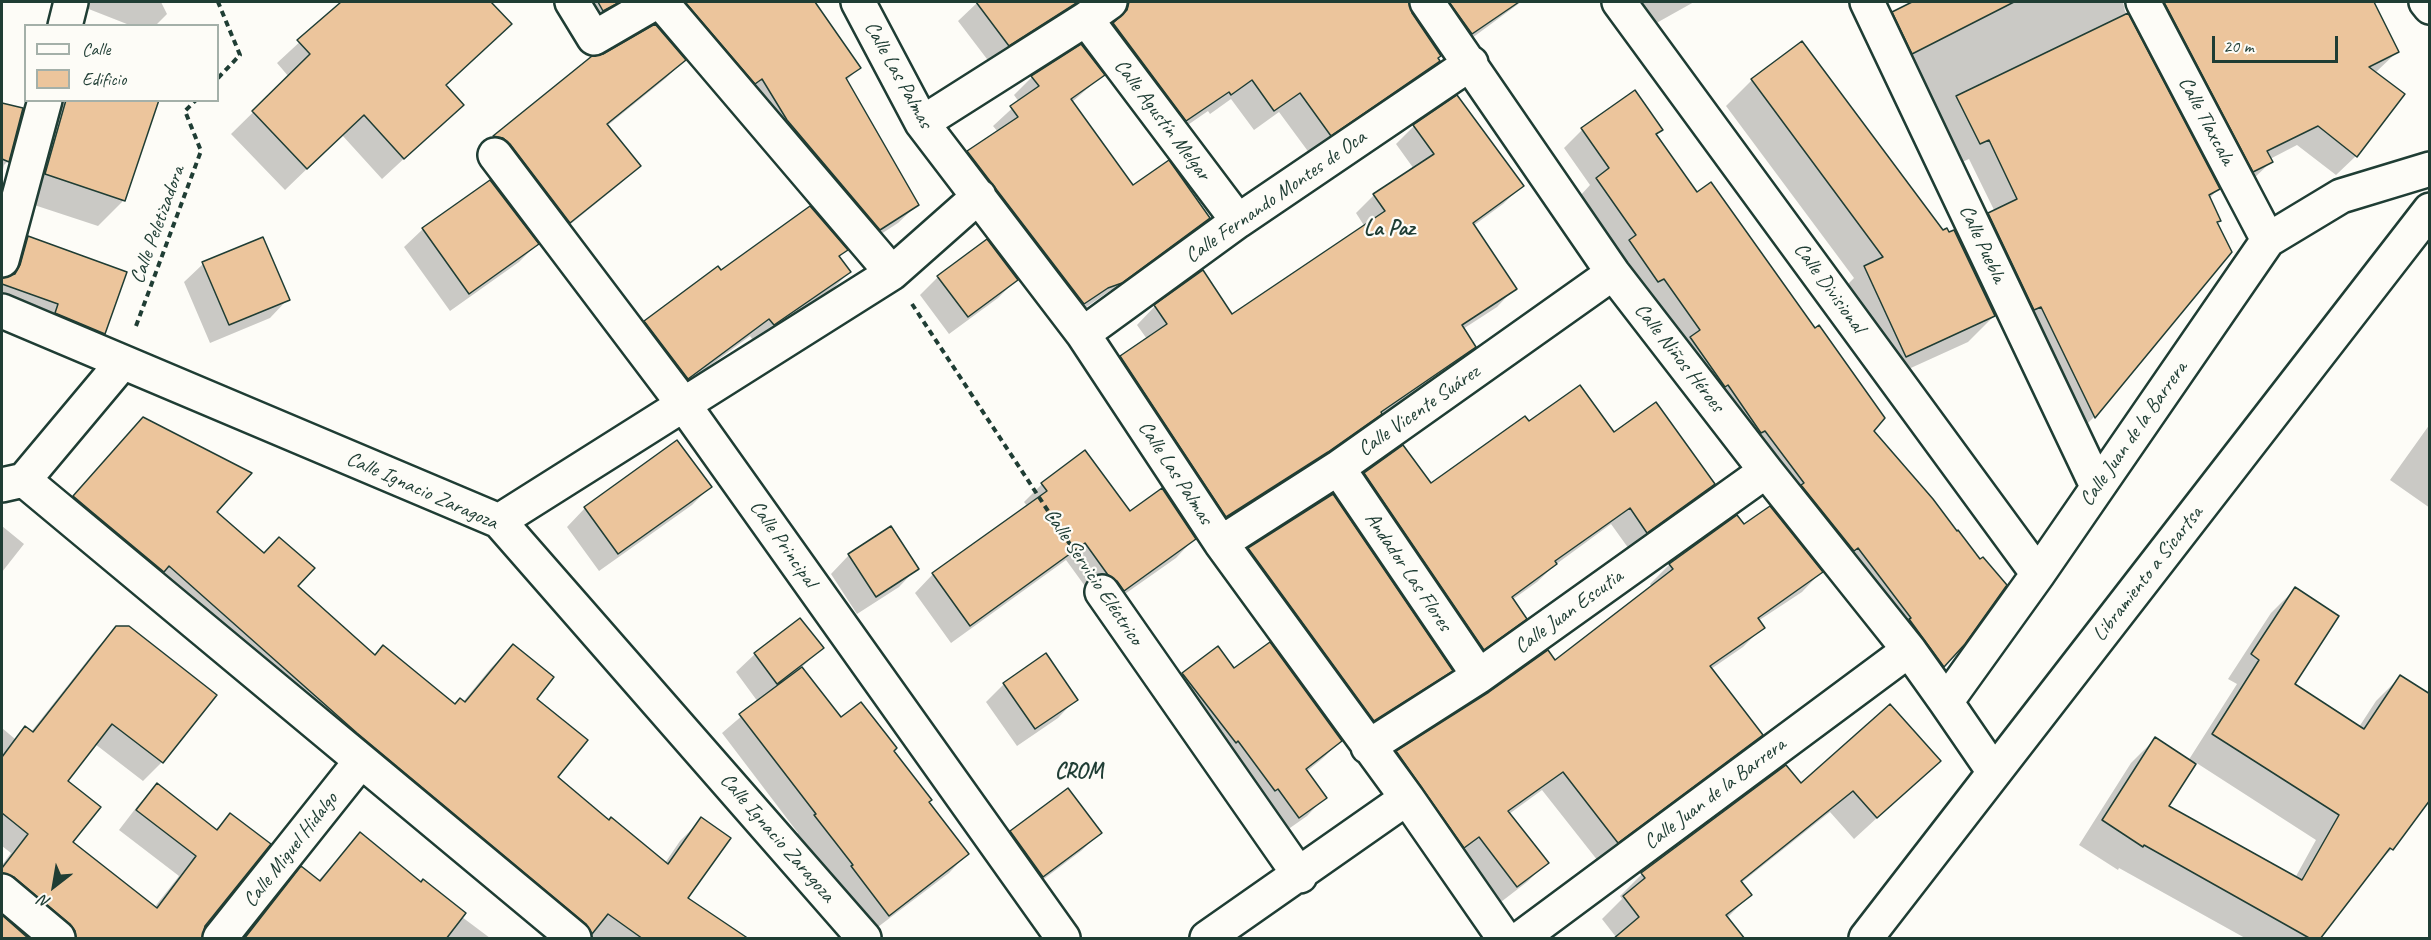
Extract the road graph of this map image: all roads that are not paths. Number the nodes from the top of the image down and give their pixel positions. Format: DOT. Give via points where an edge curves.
graph roads {
  1 [pos="72,2"];
  2 [pos="572,2"];
  3 [pos="656,2"];
  4 [pos="662,2"];
  5 [pos="858,2"];
  6 [pos="1427,2"];
  7 [pos="1619,2"];
  8 [pos="1867,2"];
  9 [pos="2143,2"];
  10 [pos="2426,2"];
  11 [pos="2430,7"];
  12 [pos="1098,10"];
  13 [pos="66,24"];
  14 [pos="1471,63"];
  15 [pos="44,102"];
  16 [pos="922,123"];
  17 [pos="495,155"];
  18 [pos="2430,169"];
  19 [pos="979,196"];
  20 [pos="2430,210"];
  21 [pos="1238,221"];
  22 [pos="2268,240"];
  23 [pos="2,260"];
  24 [pos="892,273"];
  25 [pos="1613,273"];
  26 [pos="2,311"];
  27 [pos="1083,334"];
  28 [pos="122,363"];
  29 [pos="684,405"];
  30 [pos="1338,468"];
  31 [pos="1766,471"];
  32 [pos="13,482"];
  33 [pos="2097,486"];
  34 [pos="499,521"];
  35 [pos="1221,543"];
  36 [pos="2038,574"];
  37 [pos="1102,592"];
  38 [pos="1909,650"];
  39 [pos="1479,676"];
  40 [pos="1946,702"];
  41 [pos="1368,747"];
  42 [pos="361,761"];
  43 [pos="1994,772"];
  44 [pos="1407,798"];
  45 [pos="1300,876"];
  46 [pos="2,891"];
  47 [pos="58,939"];
  48 [pos="220,939"];
  49 [pos="574,939"];
  50 [pos="864,939"];
  51 [pos="1063,939"];
  52 [pos="1207,939"];
  53 [pos="1504,939"];
  54 [pos="1521,939"];
  55 [pos="1866,939"];
  1 -- 13 [label="street"];
  2 -- 3 [label="street" via="594,38"];
  4 -- 24 [label="street"];
  5 -- 16 [label="street, Calle Las Palmas"];
  6 -- 14 [label="street, Calle Niños Héroes"];
  7 -- 36 [label="street, Calle Divisional"];
  8 -- 33 [label="street, Calle Puebla"];
  9 -- 22 [label="street, Calle Tlaxcala"];
  10 -- 11 [label="street"];
  12 -- 16 [label="street"];
  12 -- 21 [label="street, Calle Agustín Melgar"];
  14 -- 21 [label="street, Calle Fernando Montes de Oca"];
  14 -- 25 [label="street, Calle Niños Héroes"];
  15 -- 23 [label="street"];
  16 -- 19 [label="street, Calle Las Palmas"];
  17 -- 29 [label="street, Calle Principal"];
  18 -- 22 [label="street, Calle Juan de la Barrera" via="2341,196"];
  19 -- 24 [label="street"];
  19 -- 27 [label="street, Calle Las Palmas"];
  20 -- 43 [label="street, Libramiento a Sicartsa"];
  21 -- 27 [label="street, Calle Fernando Montes de Oca"];
  22 -- 33 [label="street, Calle Juan de la Barrera"];
  24 -- 29 [label="street"];
  25 -- 30 [label="street, Calle Vicente Suárez"];
  25 -- 31 [label="street, Calle Niños Héroes"];
  26 -- 28 [label="street, Calle Ignacio Zaragoza"];
  27 -- 35 [label="street, Calle Las Palmas"];
  28 -- 32 [label="street"];
  28 -- 34 [label="street, Calle Ignacio Zaragoza"];
  29 -- 34 [label="street"];
  29 -- 51 [label="street, Calle Principal"];
  30 -- 35 [label="street, Calle Vicente Suárez"];
  30 -- 39 [label="street, Andador Las Flores"];
  31 -- 38 [label="street, Calle Niños Héroes"];
  31 -- 39 [label="street, Calle Juan Escutia"];
  32 -- 42 [label="street"];
  33 -- 36 [label="street, Calle Juan de la Barrera"];
  34 -- 50 [label="street, Calle Ignacio Zaragoza"];
  35 -- 41 [label="street, Calle Las Palmas"];
  36 -- 40 [label="street, Calle Juan de la Barrera"];
  37 -- 45 [label="street, Calle Servicio Eléctrico"];
  38 -- 40 [label="street, Calle Niños Héroes"];
  38 -- 54 [label="street, Calle Juan de la Barrera"];
  39 -- 41 [label="street, Calle Juan Escutia"];
  40 -- 43 [label="street"];
  41 -- 44 [label="street, Calle Las Palmas"];
  42 -- 48 [label="street, Calle Miguel Hidalgo"];
  42 -- 49 [label="street"];
  43 -- 55 [label="street, Libramiento a Sicartsa"];
  44 -- 45 [label="street"];
  44 -- 53 [label="street, Calle Las Palmas"];
  45 -- 52 [label="street"];
  46 -- 47 [label="street"];
}
